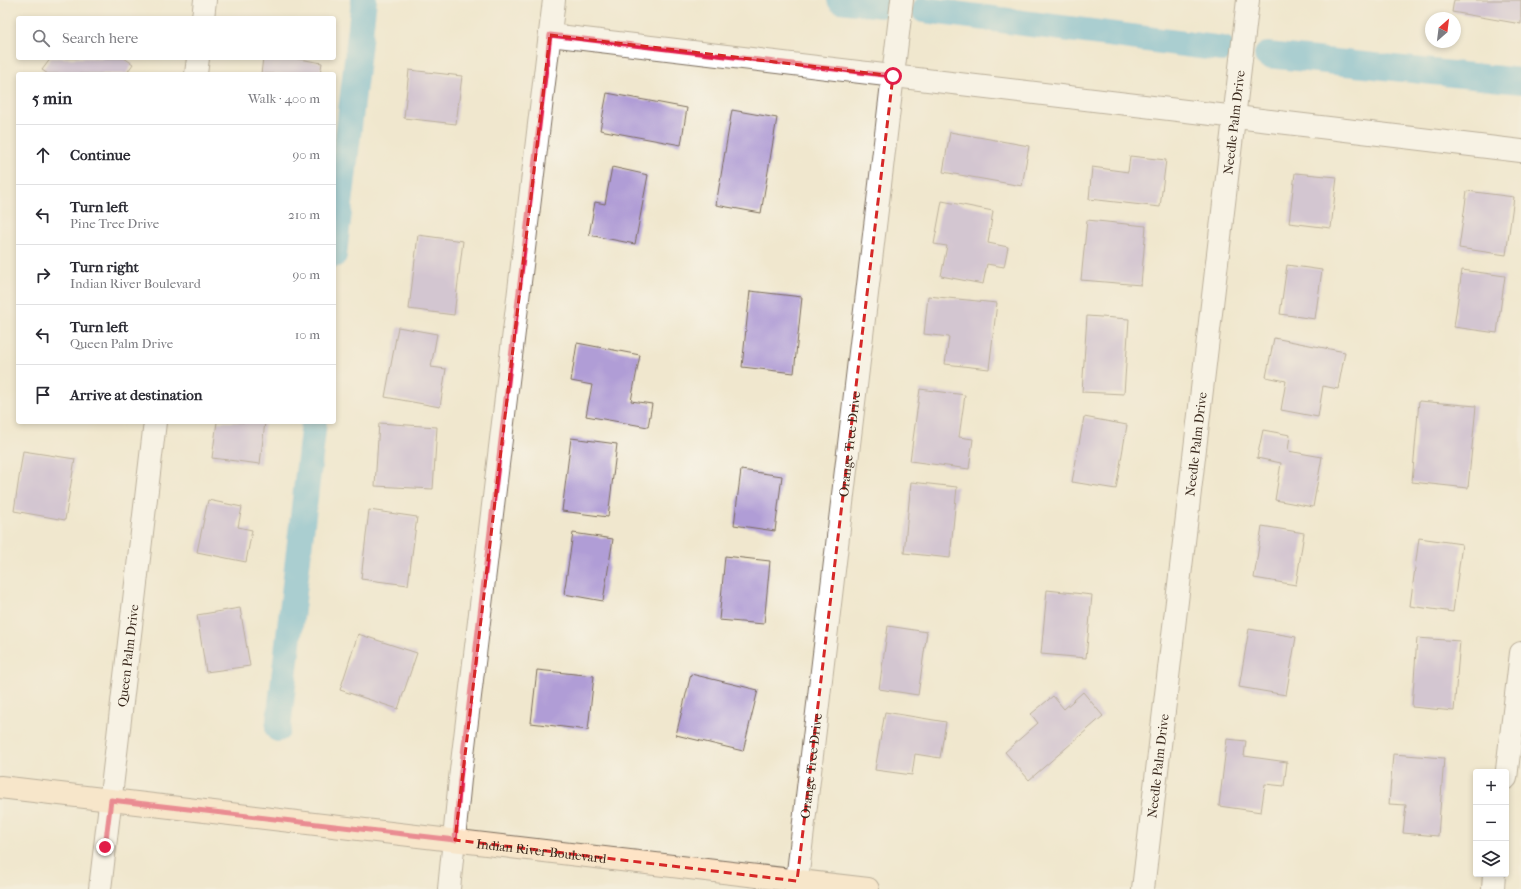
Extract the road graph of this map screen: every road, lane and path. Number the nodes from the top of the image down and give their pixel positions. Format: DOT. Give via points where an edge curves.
graph roads {
  1 [pos="205,0"];
  2 [pos="554,0"];
  3 [pos="902,0"];
  4 [pos="1248,0"];
  5 [pos="202,16"];
  6 [pos="550,35"];
  7 [pos="198,60"];
  8 [pos="196,72"];
  9 [pos="893,76"];
  10 [pos="1234,117"];
  11 [pos="1521,151"];
  12 [pos="155,424"];
  13 [pos="1521,653"];
  14 [pos="1507,769"];
  15 [pos="0,787"];
  16 [pos="111,800"];
  17 [pos="455,840"];
  18 [pos="1494,877"];
  19 [pos="796,885"];
  20 [pos="100,889"];
  21 [pos="449,889"];
  22 [pos="868,889"];
  23 [pos="1143,889"];
  24 [pos="1493,889"];
  1 -- 5 [label="street"];
  2 -- 6 [label="street"];
  3 -- 9 [label="street, Orange Tree Drive"];
  4 -- 10 [label="street, Needle Palm Drive"];
  6 -- 9 [label="street"];
  6 -- 17 [label="street" via="460,779"];
  7 -- 8 [label="street"];
  9 -- 10 [label="street"];
  9 -- 19 [label="street, Orange Tree Drive"];
  10 -- 11 [label="street"];
  10 -- 23 [label="street, Needle Palm Drive"];
  12 -- 16 [label="street, Queen Palm Drive"];
  13 -- 14 [label="street"];
  15 -- 16 [label="main road, Indian River Boulevard"];
  16 -- 17 [label="main road, Indian River Boulevard"];
  16 -- 20 [label="street, Queen Palm Drive"];
  17 -- 19 [label="main road, Indian River Boulevard"];
  17 -- 21 [label="street"];
  18 -- 24 [label="street"];
  19 -- 22 [label="main road, Indian River Boulevard"];
}
